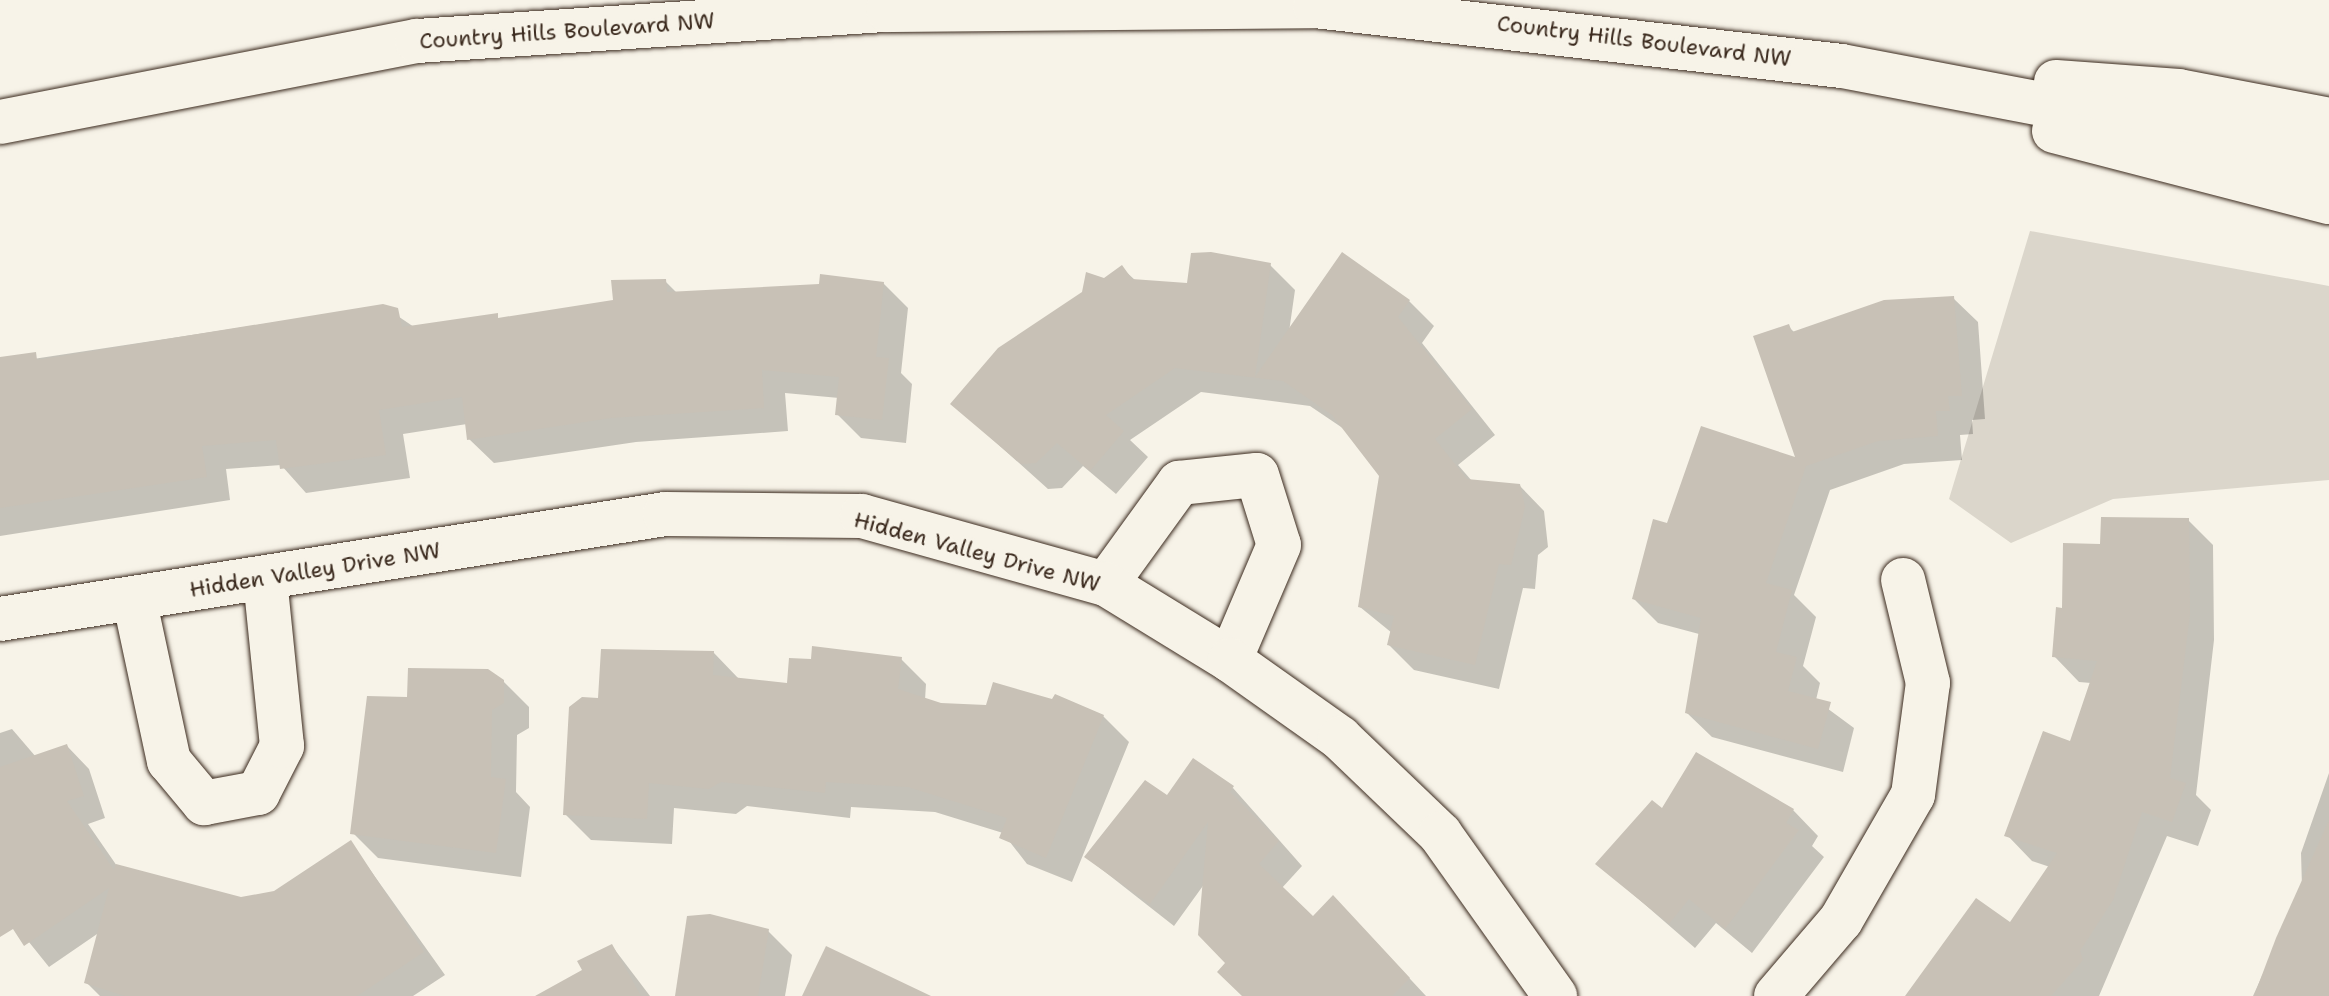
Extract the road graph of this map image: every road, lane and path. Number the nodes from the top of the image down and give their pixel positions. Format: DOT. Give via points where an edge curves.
graph roads {
  1 [pos="1842,66"];
  2 [pos="2329,120"];
  3 [pos="0,122"];
  4 [pos="2329,159"];
  5 [pos="2329,202"];
  6 [pos="265,579"];
  7 [pos="1903,580"];
  8 [pos="1106,584"];
  9 [pos="134,598"];
  10 [pos="0,619"];
  11 [pos="1230,660"];
  12 [pos="1555,996"];
  13 [pos="1776,996"];
  1 -- 2 [label="main road" via="2179,91"];
  1 -- 3 [label="main road, Country Hills Boulevard NW" via="1315,6 888,10 417,41"];
  1 -- 4 [label="main road, Country Hills Boulevard NW"];
  1 -- 5 [label="main road" via="2163,165"];
  6 -- 8 [label="main road, Hidden Valley Drive NW" via="665,514 862,516"];
  6 -- 9 [label="main road, Hidden Valley Drive NW"];
  6 -- 9 [label="main road" via="282,746 258,793 204,803 169,761"];
  7 -- 13 [label="main road" via="1928,683 1913,795 1841,920"];
  8 -- 11 [label="main road, Hidden Valley Drive NW"];
  8 -- 11 [label="main road" via="1179,483 1257,475 1279,545"];
  9 -- 10 [label="main road, Hidden Valley Drive NW"];
  11 -- 12 [label="main road, Hidden Valley Drive NW" via="1340,738 1440,834"];
}
